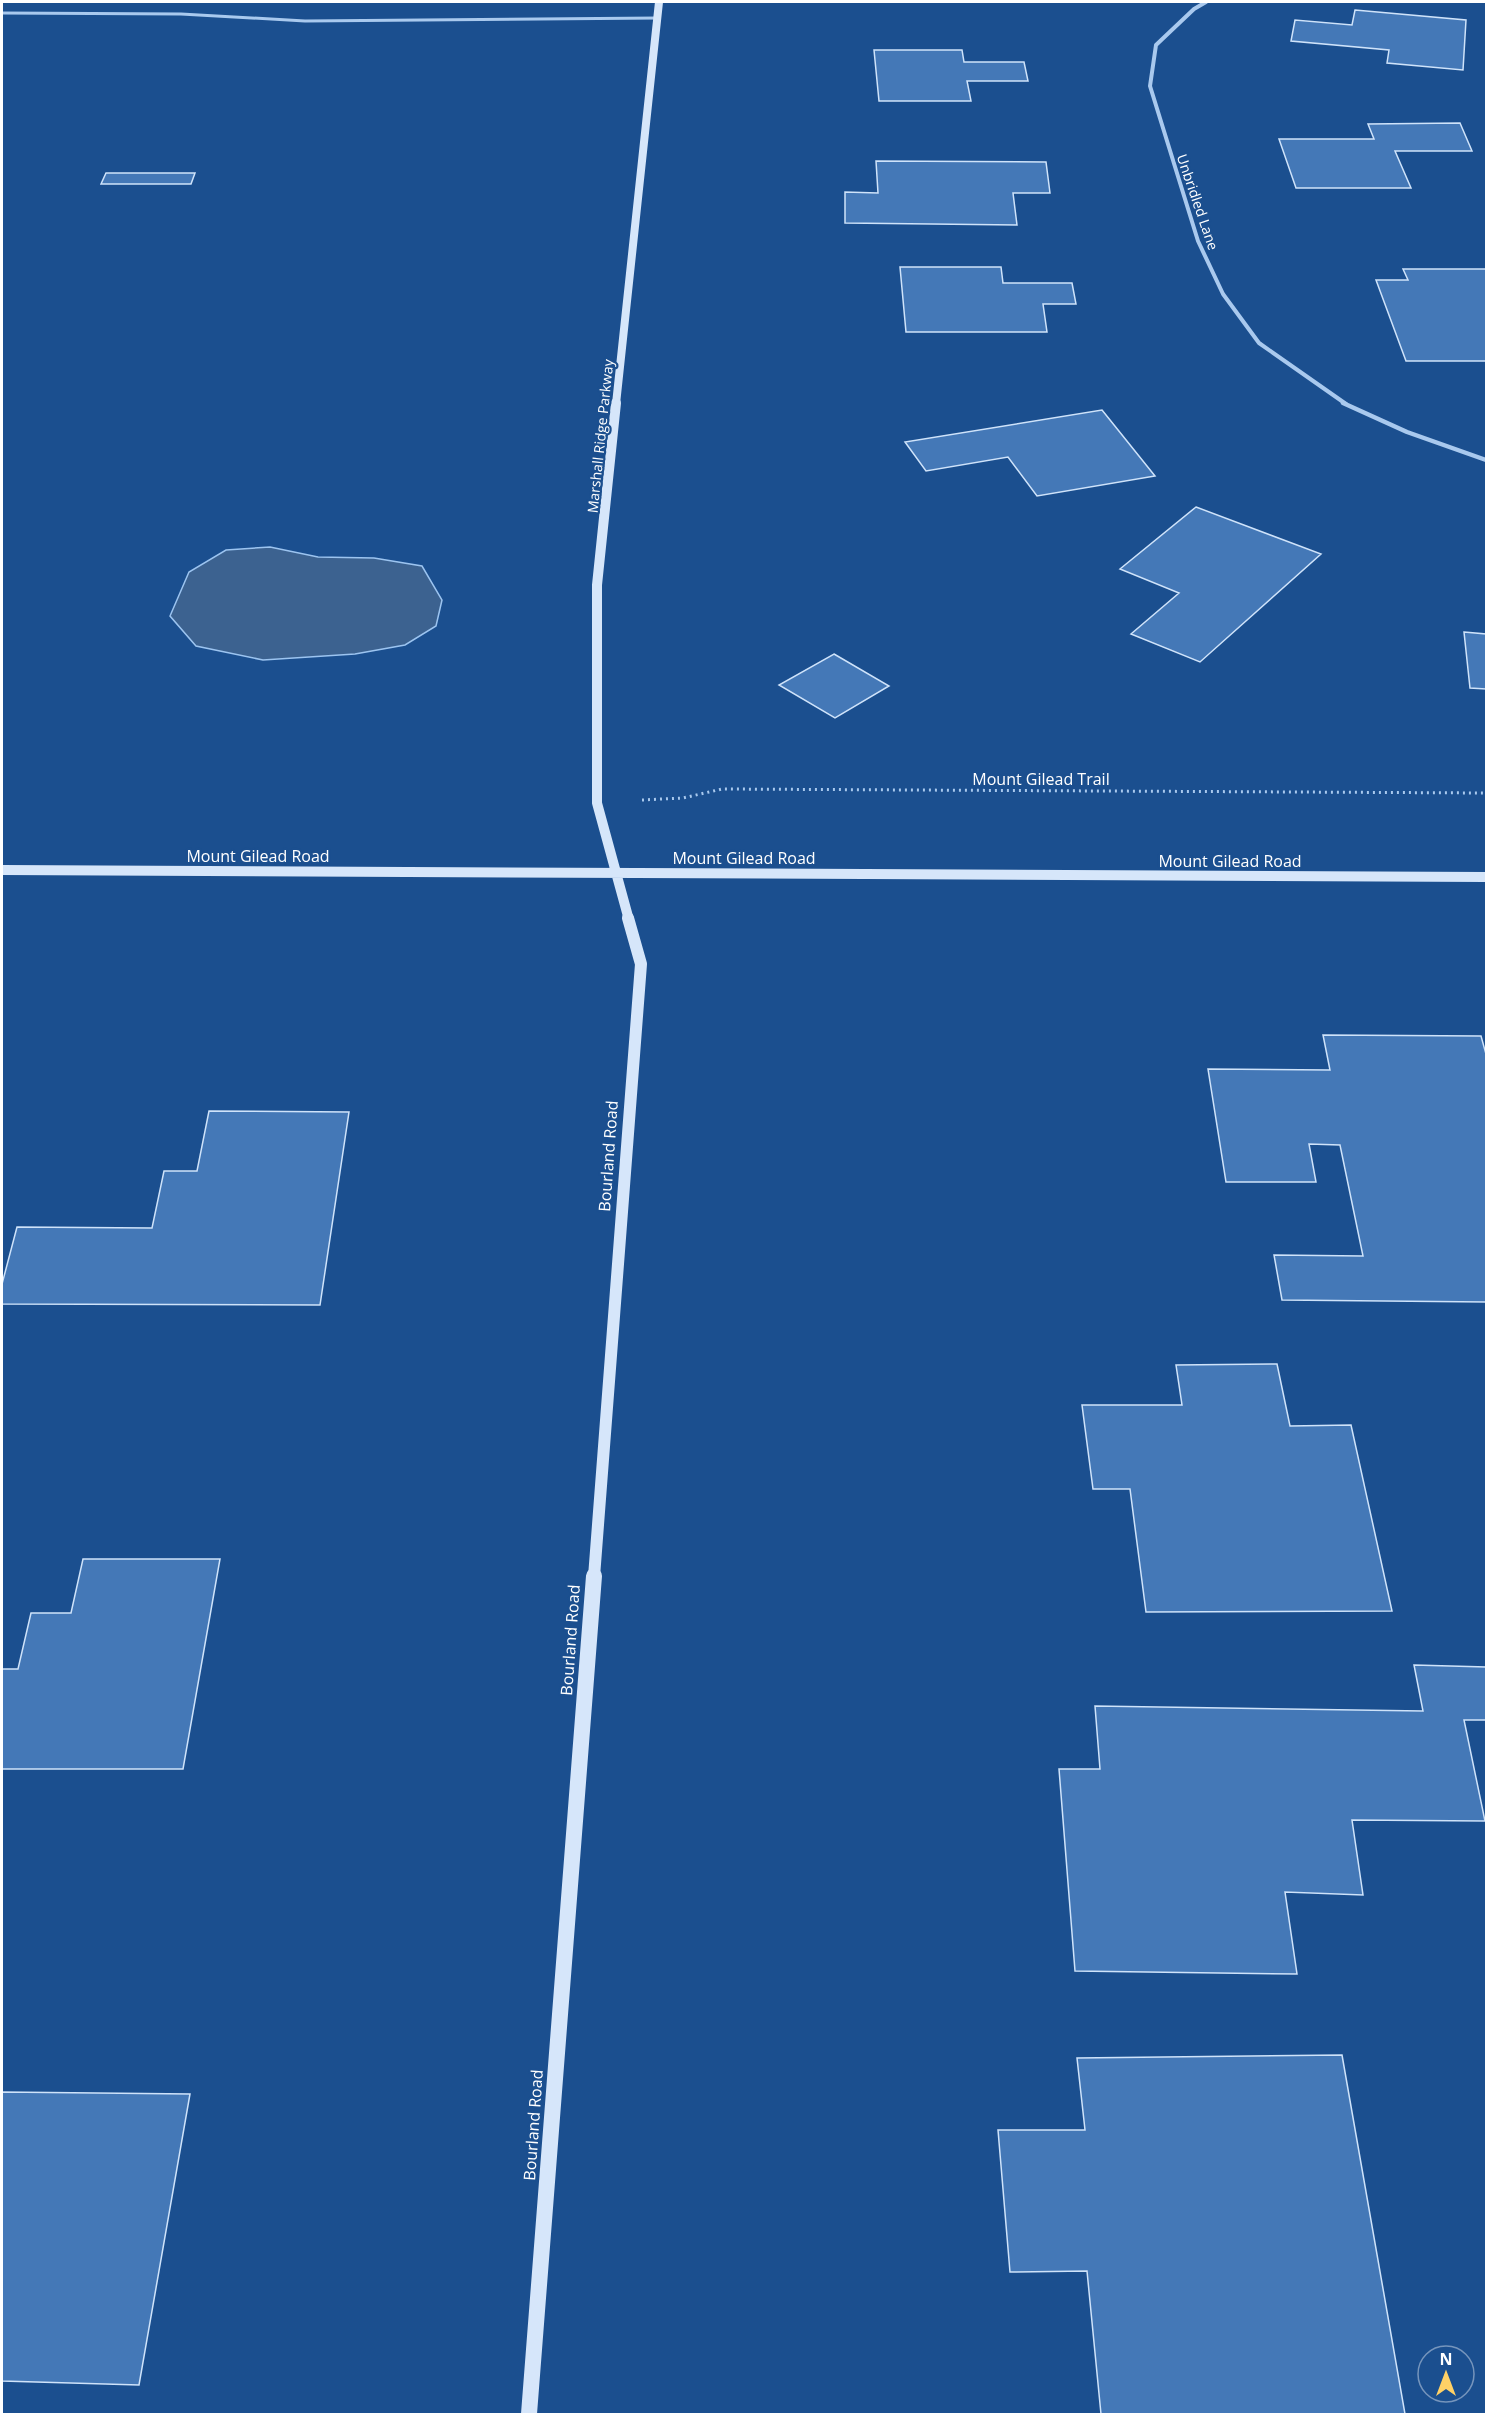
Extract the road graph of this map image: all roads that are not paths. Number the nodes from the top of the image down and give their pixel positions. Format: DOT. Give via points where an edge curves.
graph roads {
  1 [pos="659,2"];
  2 [pos="1206,2"];
  3 [pos="2,13"];
  4 [pos="658,18"];
  5 [pos="1486,460"];
  6 [pos="2,870"];
  7 [pos="617,872"];
  8 [pos="1486,877"];
  9 [pos="529,2415"];
  1 -- 4 [label="street, Marshall Ridge Parkway"];
  2 -- 5 [label="street, Unbridled Lane" via="1156,45 1150,86 1198,241 1223,294 1259,344 1345,404 1407,432"];
  3 -- 4 [label="lane" via="180,14 305,21"];
  4 -- 7 [label="street, Marshall Ridge Parkway" via="597,585 597,803"];
  6 -- 7 [label="street, Mount Gilead Road"];
  7 -- 8 [label="street, Mount Gilead Road"];
  7 -- 9 [label="street, Bourland Road" via="641,964"];
}
